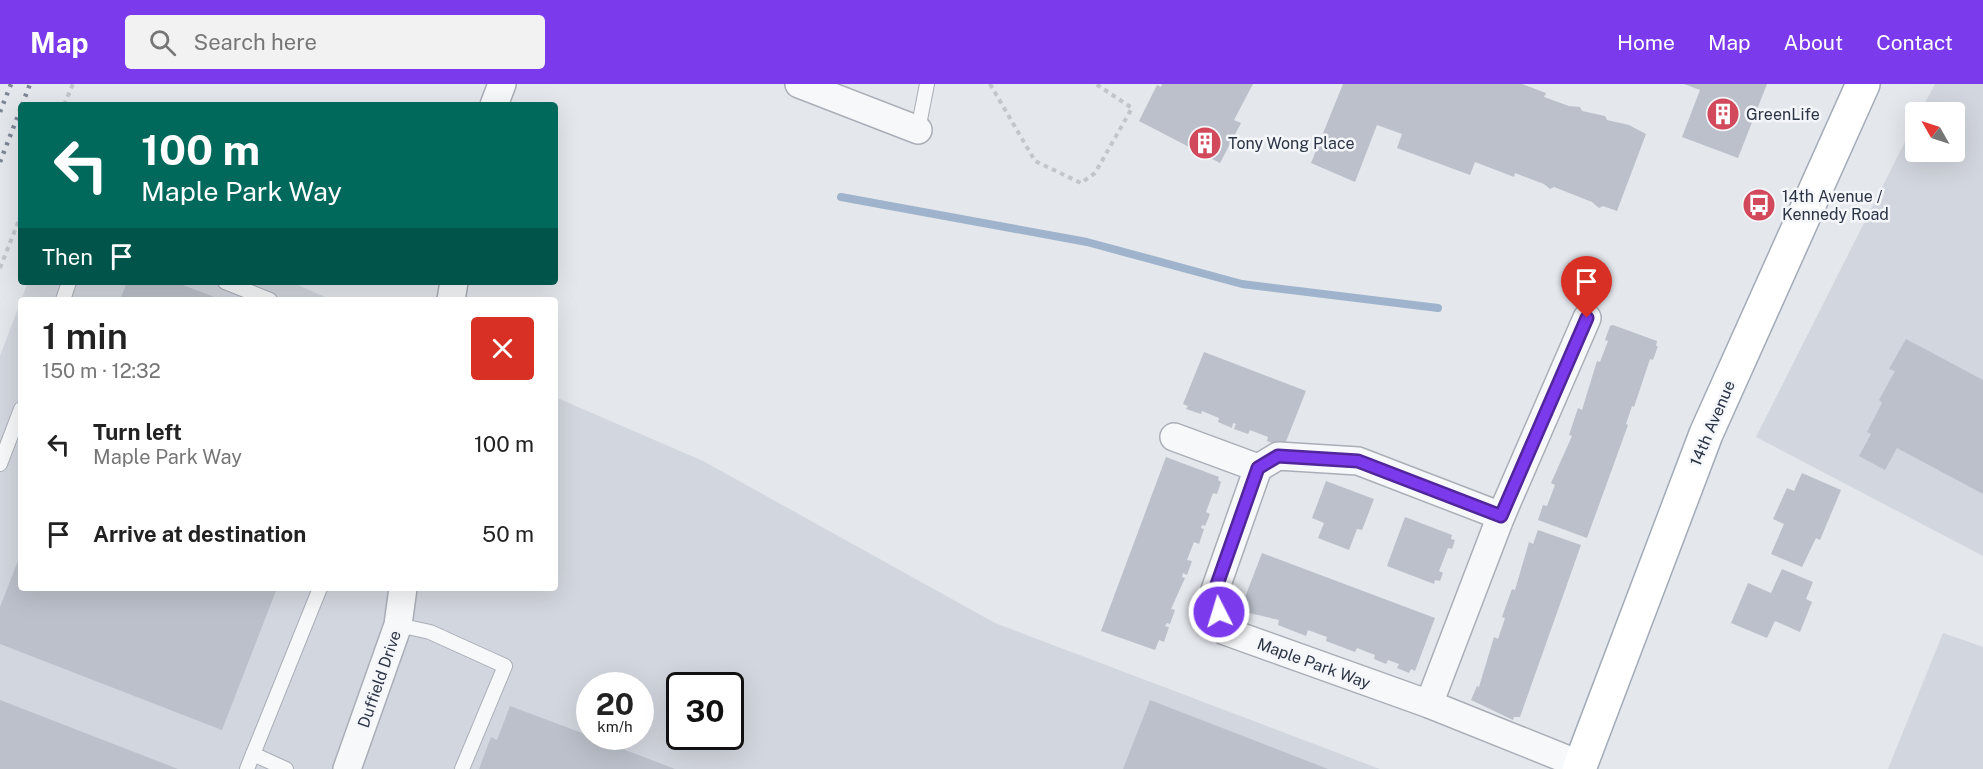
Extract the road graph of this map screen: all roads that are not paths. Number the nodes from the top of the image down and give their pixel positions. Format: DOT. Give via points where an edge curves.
graph roads {
  1 [pos="502,84"];
  2 [pos="799,84"];
  3 [pos="927,84"];
  4 [pos="1863,84"];
  5 [pos="495,102"];
  6 [pos="918,130"];
  7 [pos="232,285"];
  8 [pos="262,297"];
  9 [pos="1587,318"];
  10 [pos="18,417"];
  11 [pos="1174,436"];
  12 [pos="0,464"];
  13 [pos="1258,468"];
  14 [pos="1501,516"];
  15 [pos="319,591"];
  16 [pos="403,591"];
  17 [pos="398,625"];
  18 [pos="1429,704"];
  19 [pos="253,754"];
  20 [pos="1580,767"];
  21 [pos="247,769"];
  22 [pos="286,769"];
  23 [pos="346,769"];
  24 [pos="462,769"];
  1 -- 5 [label="street"];
  2 -- 6 [label="street"];
  3 -- 6 [label="lane"];
  4 -- 20 [label="main road, 14th Avenue" via="1706,434"];
  7 -- 8 [label="lane"];
  9 -- 14 [label="street"];
  10 -- 12 [label="lane"];
  11 -- 13 [label="street"];
  13 -- 14 [label="street" via="1278,456 1358,461"];
  13 -- 18 [label="street, Maple Park Way" via="1214,593 1225,632"];
  14 -- 18 [label="street"];
  15 -- 19 [label="lane"];
  16 -- 17 [label="street, Duffield Drive"];
  17 -- 23 [label="street, Duffield Drive"];
  17 -- 24 [label="lane" via="430,632 506,666"];
  18 -- 20 [label="street, Maple Park Way"];
  19 -- 21 [label="lane"];
  19 -- 22 [label="lane"];
}
